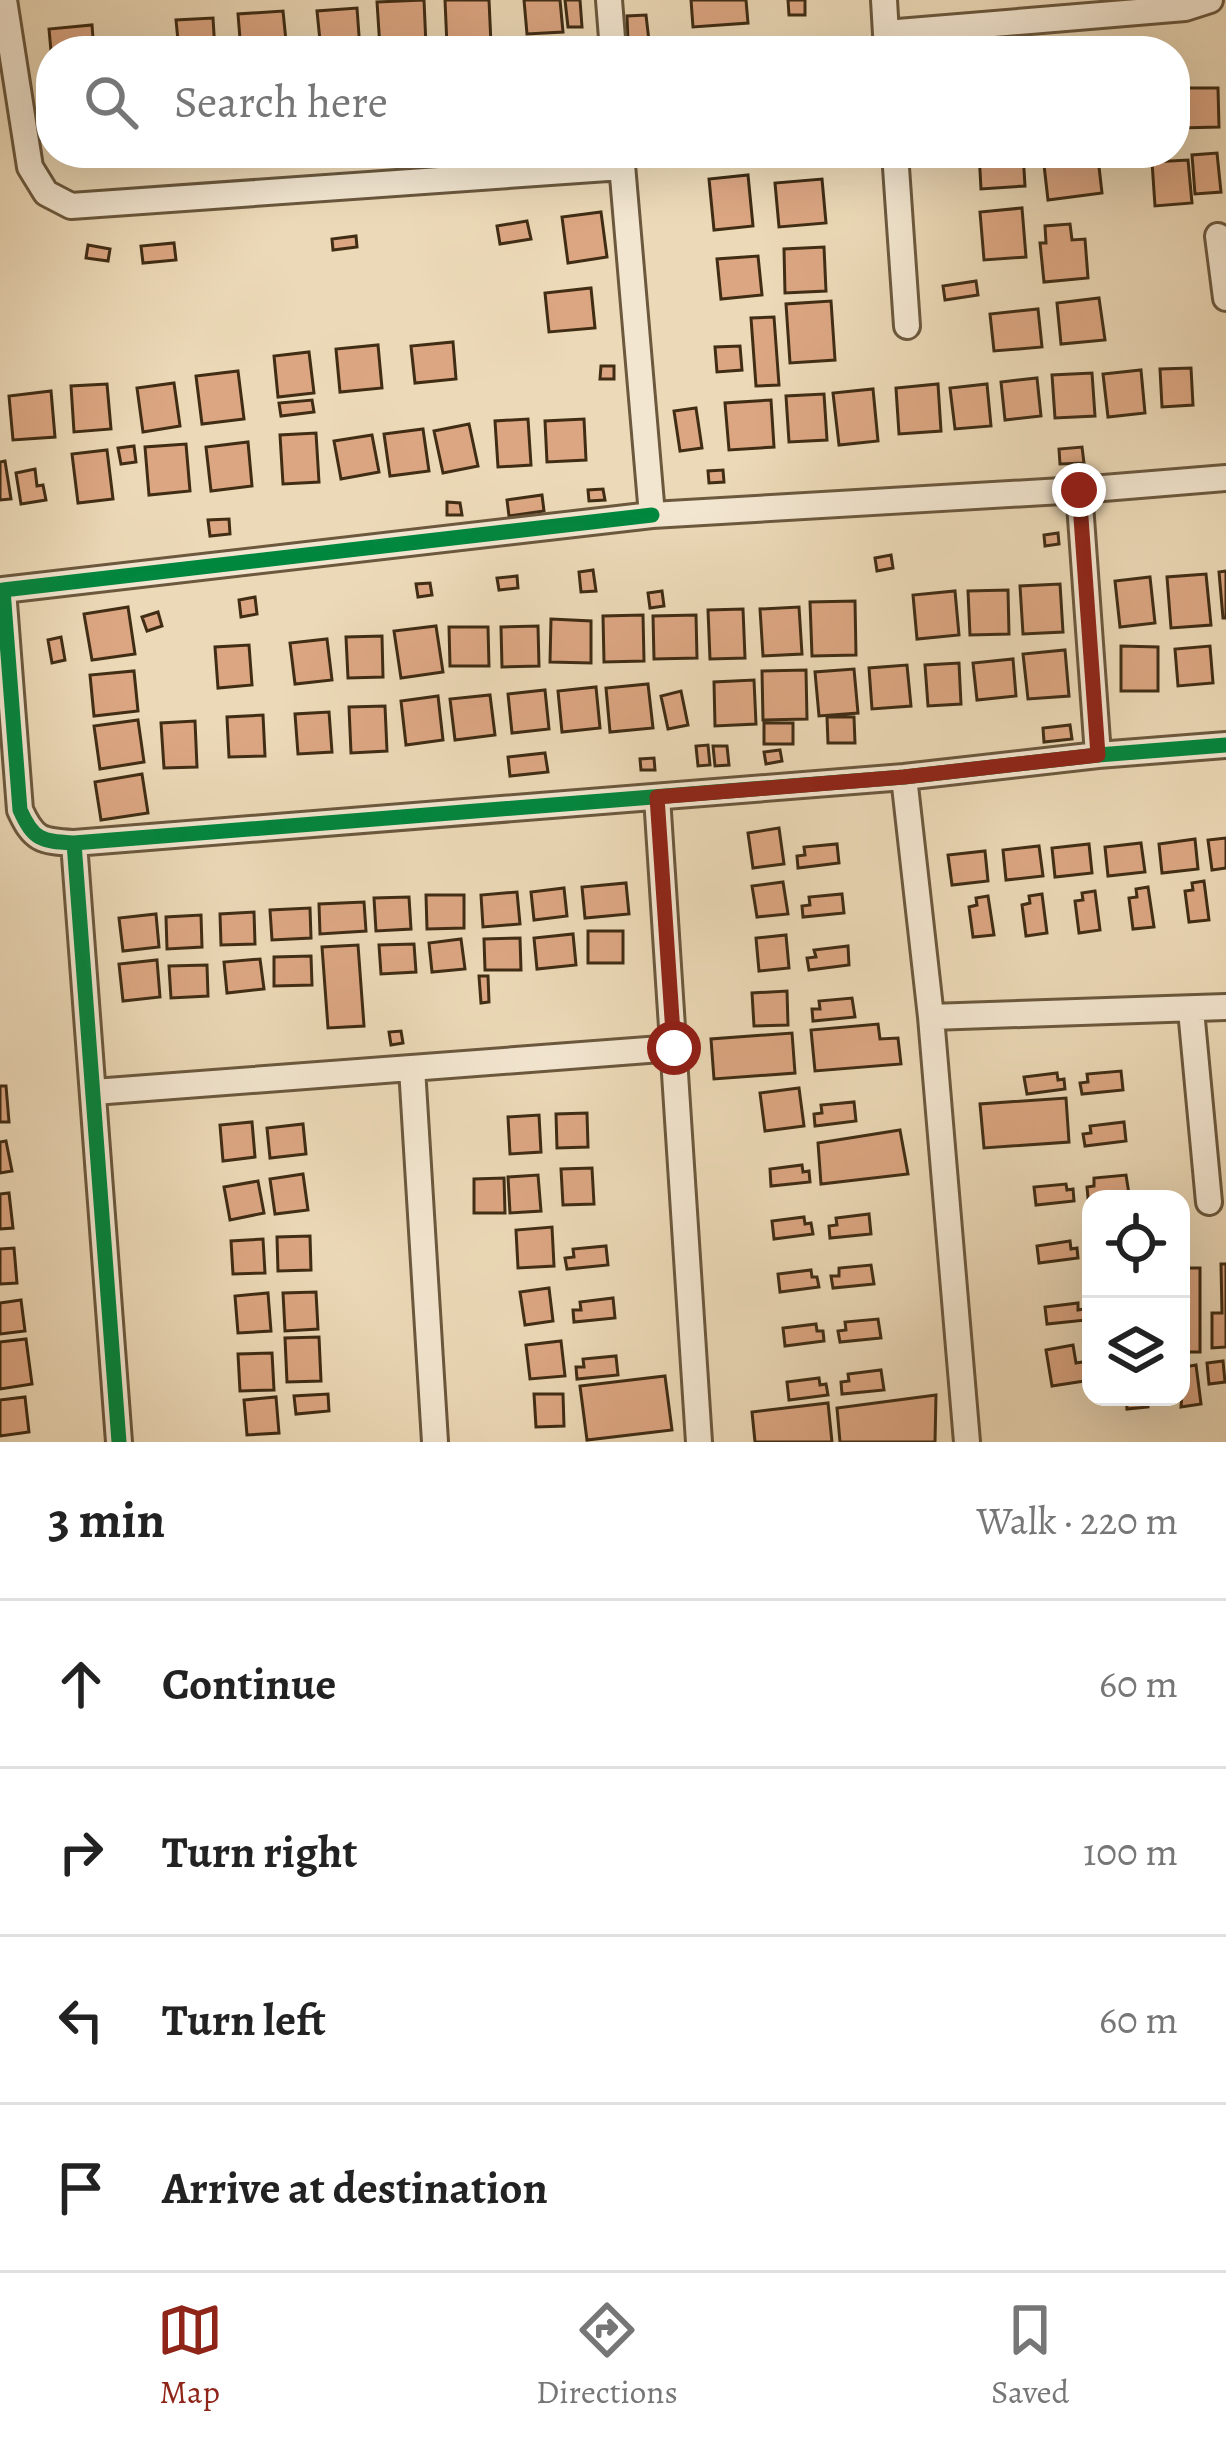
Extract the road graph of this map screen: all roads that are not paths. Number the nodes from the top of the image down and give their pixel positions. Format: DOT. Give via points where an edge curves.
graph roads {
  1 [pos="4,0"];
  2 [pos="609,0"];
  3 [pos="884,0"];
  4 [pos="1210,0"];
  5 [pos="612,36"];
  6 [pos="887,36"];
  7 [pos="940,36"];
  8 [pos="525,168"];
  9 [pos="622,168"];
  10 [pos="896,168"];
  11 [pos="1218,236"];
  12 [pos="1226,298"];
  13 [pos="908,326"];
  14 [pos="1226,478"];
  15 [pos="1079,490"];
  16 [pos="652,515"];
  17 [pos="2,590"];
  18 [pos="1226,745"];
  19 [pos="1098,755"];
  20 [pos="904,777"];
  21 [pos="657,797"];
  22 [pos="74,843"];
  23 [pos="1226,1006"];
  24 [pos="1191,1010"];
  25 [pos="931,1017"];
  26 [pos="674,1048"];
  27 [pos="412,1068"];
  28 [pos="94,1092"];
  29 [pos="1209,1202"];
  30 [pos="119,1442"];
  31 [pos="435,1442"];
  32 [pos="699,1442"];
  33 [pos="967,1442"];
  1 -- 8 [label="street" via="30,167 46,193 71,206"];
  2 -- 5 [label="street"];
  3 -- 6 [label="street"];
  4 -- 7 [label="street"];
  9 -- 16 [label="street"];
  10 -- 13 [label="street"];
  11 -- 12 [label="street"];
  14 -- 15 [label="street"];
  15 -- 16 [label="street"];
  15 -- 19 [label="street"];
  16 -- 17 [label="street"];
  17 -- 22 [label="street" via="20,810 45,841"];
  18 -- 19 [label="street"];
  19 -- 20 [label="street"];
  20 -- 21 [label="street"];
  20 -- 25 [label="street"];
  21 -- 22 [label="street"];
  21 -- 26 [label="street"];
  22 -- 28 [label="street"];
  23 -- 24 [label="street"];
  24 -- 25 [label="street"];
  24 -- 29 [label="street"];
  25 -- 33 [label="street"];
  26 -- 27 [label="street"];
  26 -- 32 [label="street"];
  27 -- 28 [label="street"];
  27 -- 31 [label="street"];
  28 -- 30 [label="street"];
}
